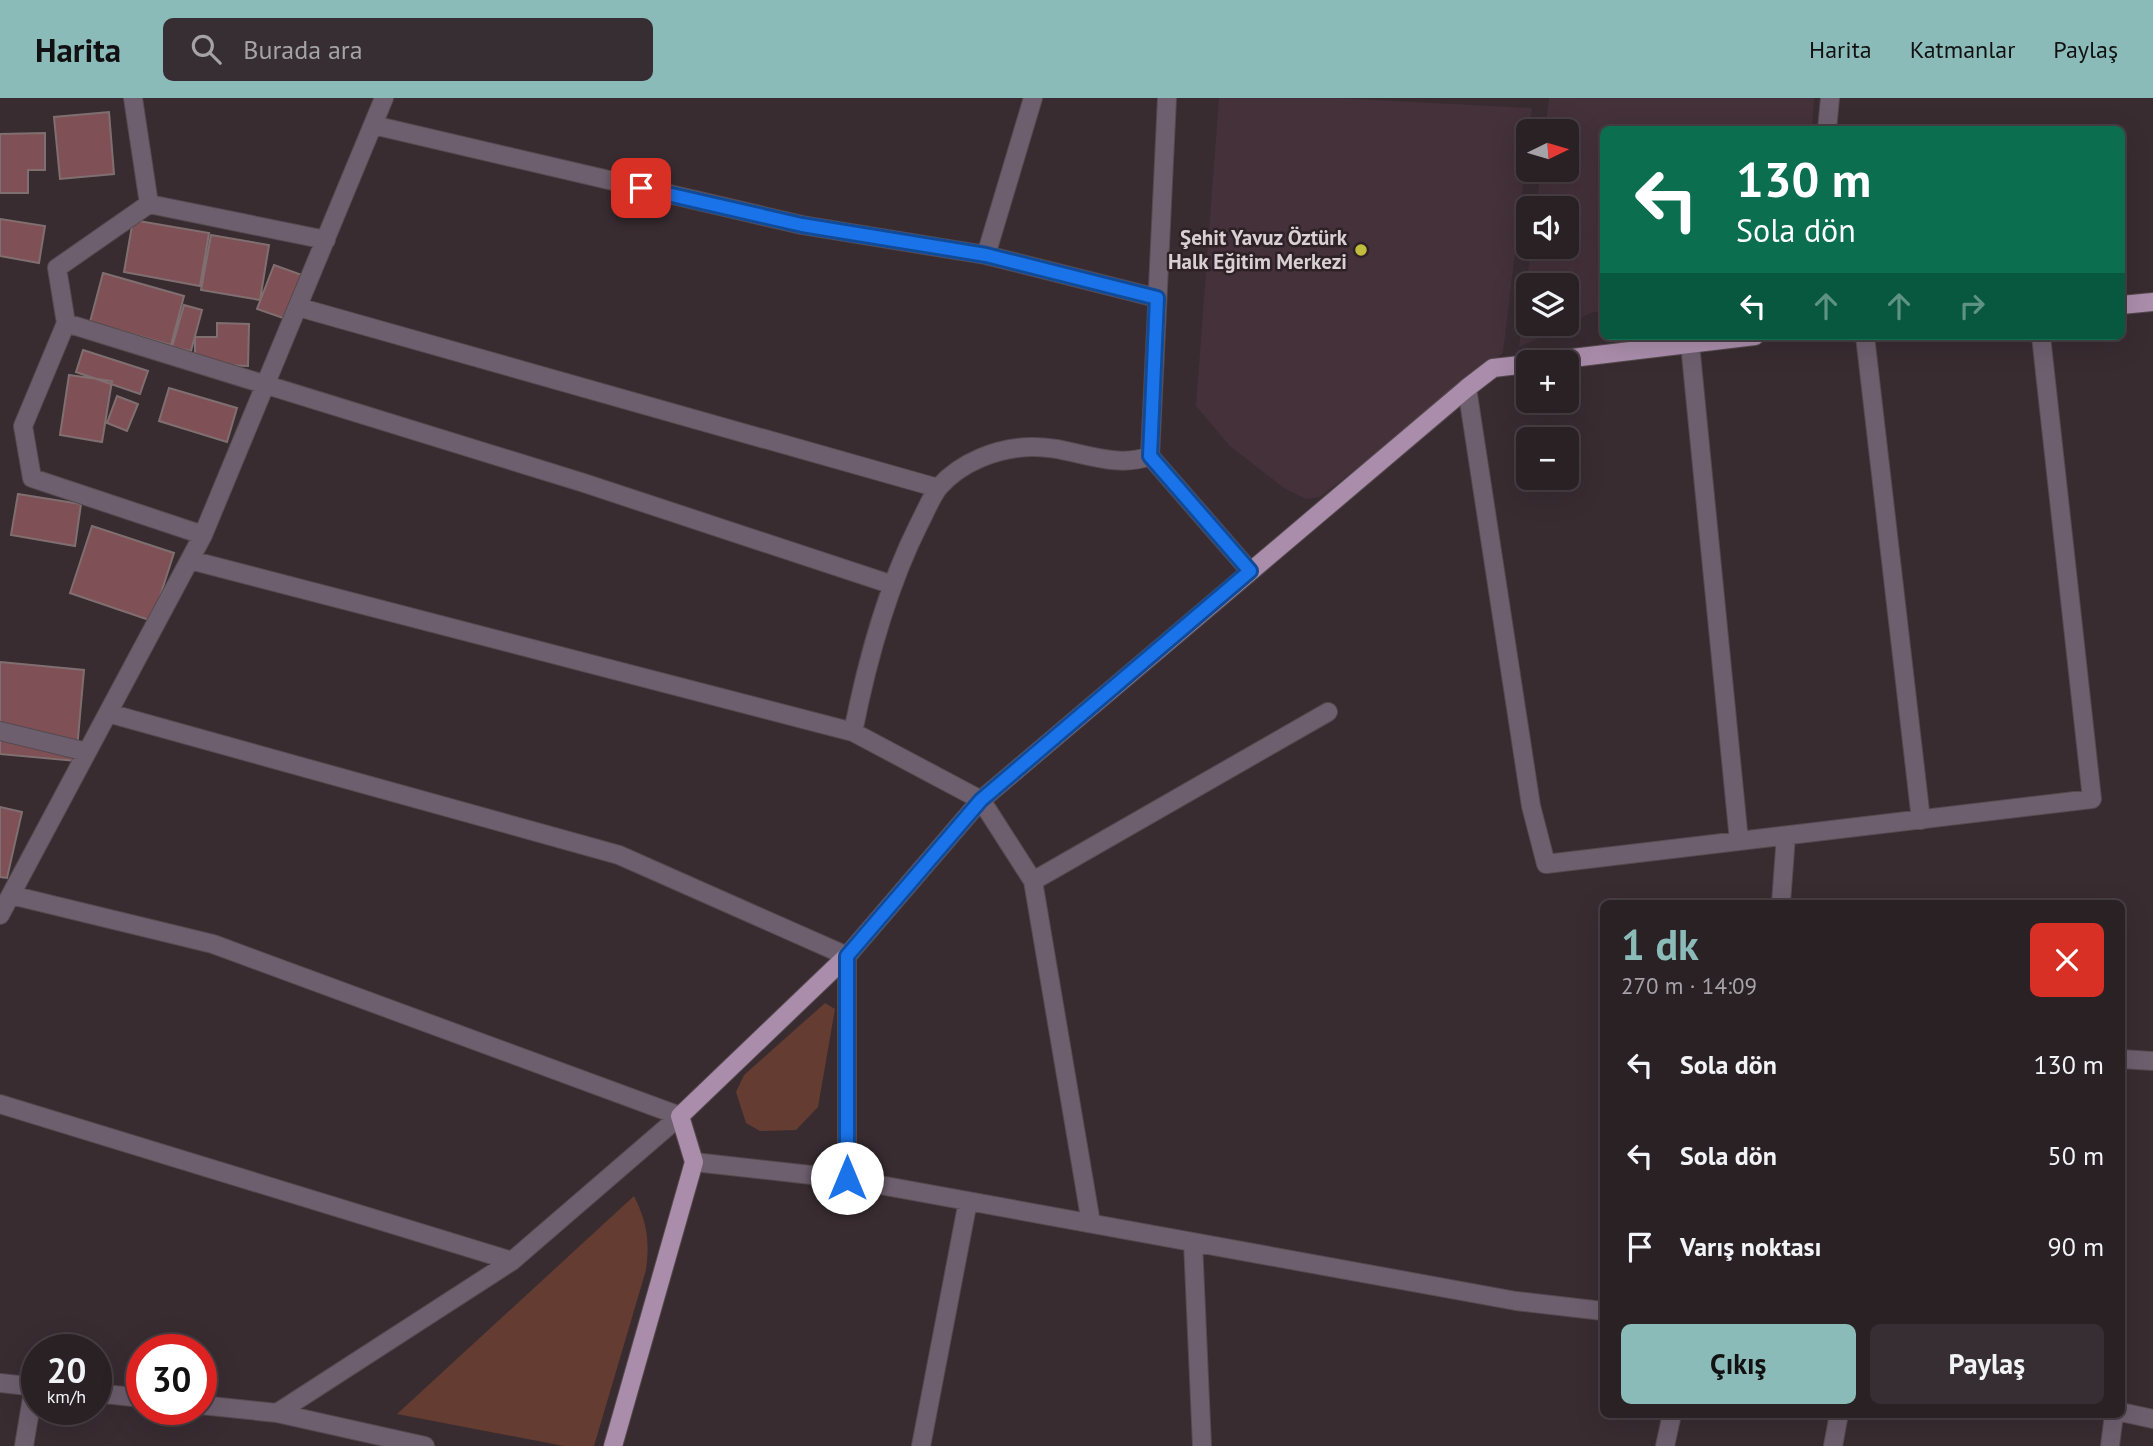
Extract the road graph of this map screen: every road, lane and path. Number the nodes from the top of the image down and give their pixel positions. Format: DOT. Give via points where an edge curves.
graph roads {
  1 [pos="133,98"];
  2 [pos="384,98"];
  3 [pos="1033,98"];
  4 [pos="1167,98"];
  5 [pos="1830,98"];
  6 [pos="373,125"];
  7 [pos="1827,126"];
  8 [pos="149,204"];
  9 [pos="326,240"];
  10 [pos="986,255"];
  11 [pos="1157,298"];
  12 [pos="2153,302"];
  13 [pos="2125,305"];
  14 [pos="298,307"];
  15 [pos="66,323"];
  16 [pos="1722,340"];
  17 [pos="1865,340"];
  18 [pos="2041,340"];
  19 [pos="1690,344"];
  20 [pos="1579,357"];
  21 [pos="1516,365"];
  22 [pos="265,385"];
  23 [pos="1467,388"];
  24 [pos="1150,456"];
  25 [pos="938,488"];
  26 [pos="203,536"];
  27 [pos="190,560"];
  28 [pos="1250,571"];
  29 [pos="893,585"];
  30 [pos="108,712"];
  31 [pos="1328,712"];
  32 [pos="0,731"];
  33 [pos="853,732"];
  34 [pos="87,752"];
  35 [pos="981,800"];
  36 [pos="1922,820"];
  37 [pos="1786,836"];
  38 [pos="1739,841"];
  39 [pos="1033,881"];
  40 [pos="11,895"];
  41 [pos="1782,900"];
  42 [pos="0,915"];
  43 [pos="847,956"];
  44 [pos="2125,1059"];
  45 [pos="2153,1061"];
  46 [pos="0,1104"];
  47 [pos="680,1116"];
  48 [pos="694,1161"];
  49 [pos="847,1178"];
  50 [pos="968,1200"];
  51 [pos="1091,1223"];
  52 [pos="1193,1242"];
  53 [pos="512,1261"];
  54 [pos="1600,1311"];
  55 [pos="0,1383"];
  56 [pos="21,1385"];
  57 [pos="217,1407"];
  58 [pos="277,1413"];
  59 [pos="2125,1413"];
  60 [pos="1671,1418"];
  61 [pos="1838,1418"];
  62 [pos="2113,1418"];
  63 [pos="2153,1419"];
  64 [pos="28,1425"];
  65 [pos="24,1446"];
  66 [pos="425,1446"];
  67 [pos="613,1446"];
  68 [pos="920,1446"];
  69 [pos="1202,1446"];
  70 [pos="1665,1446"];
  71 [pos="1833,1446"];
  72 [pos="2110,1446"];
  1 -- 8 [label="street"];
  2 -- 6 [label="street"];
  3 -- 10 [label="street"];
  4 -- 11 [label="street"];
  5 -- 7 [label="street"];
  6 -- 9 [label="street"];
  6 -- 10 [label="street" via="802,225"];
  8 -- 9 [label="street"];
  8 -- 15 [label="street" via="57,268"];
  9 -- 14 [label="street"];
  10 -- 11 [label="street"];
  11 -- 24 [label="street"];
  12 -- 13 [label="main road"];
  14 -- 22 [label="street"];
  14 -- 25 [label="street"];
  15 -- 22 [label="street"];
  15 -- 26 [label="street" via="23,426 32,478"];
  16 -- 19 [label="main road"];
  17 -- 36 [label="street"];
  18 -- 36 [label="street" via="2092,799"];
  19 -- 20 [label="main road"];
  19 -- 38 [label="street"];
  21 -- 23 [label="main road" via="1493,368"];
  22 -- 26 [label="street"];
  22 -- 29 [label="street"];
  23 -- 28 [label="main road"];
  23 -- 38 [label="street" via="1531,806 1546,864"];
  24 -- 25 [label="street" via="1120,462 1048,446 1006,449 968,464"];
  24 -- 28 [label="street"];
  25 -- 29 [label="street"];
  26 -- 27 [label="street"];
  27 -- 30 [label="street"];
  27 -- 33 [label="street"];
  28 -- 35 [label="main road"];
  29 -- 33 [label="street"];
  30 -- 34 [label="street"];
  30 -- 43 [label="street" via="619,855"];
  31 -- 39 [label="street"];
  32 -- 34 [label="street"];
  33 -- 35 [label="street"];
  34 -- 40 [label="street"];
  35 -- 39 [label="street"];
  35 -- 43 [label="main road"];
  36 -- 37 [label="street"];
  37 -- 38 [label="street"];
  37 -- 41 [label="street"];
  39 -- 51 [label="street"];
  40 -- 42 [label="street"];
  40 -- 47 [label="street" via="213,944"];
  43 -- 47 [label="main road"];
  43 -- 49 [label="street"];
  44 -- 45 [label="street"];
  46 -- 53 [label="street"];
  47 -- 48 [label="main road"];
  47 -- 53 [label="street"];
  48 -- 49 [label="street"];
  48 -- 67 [label="main road"];
  49 -- 50 [label="street"];
  50 -- 51 [label="street"];
  50 -- 68 [label="street"];
  51 -- 52 [label="street"];
  52 -- 54 [label="street" via="1516,1301"];
  52 -- 69 [label="street"];
  53 -- 58 [label="street"];
  55 -- 56 [label="street"];
  57 -- 58 [label="street"];
  58 -- 66 [label="street"];
  59 -- 63 [label="street"];
  60 -- 70 [label="street"];
  61 -- 71 [label="street"];
  62 -- 72 [label="street"];
  64 -- 65 [label="street"];
}
